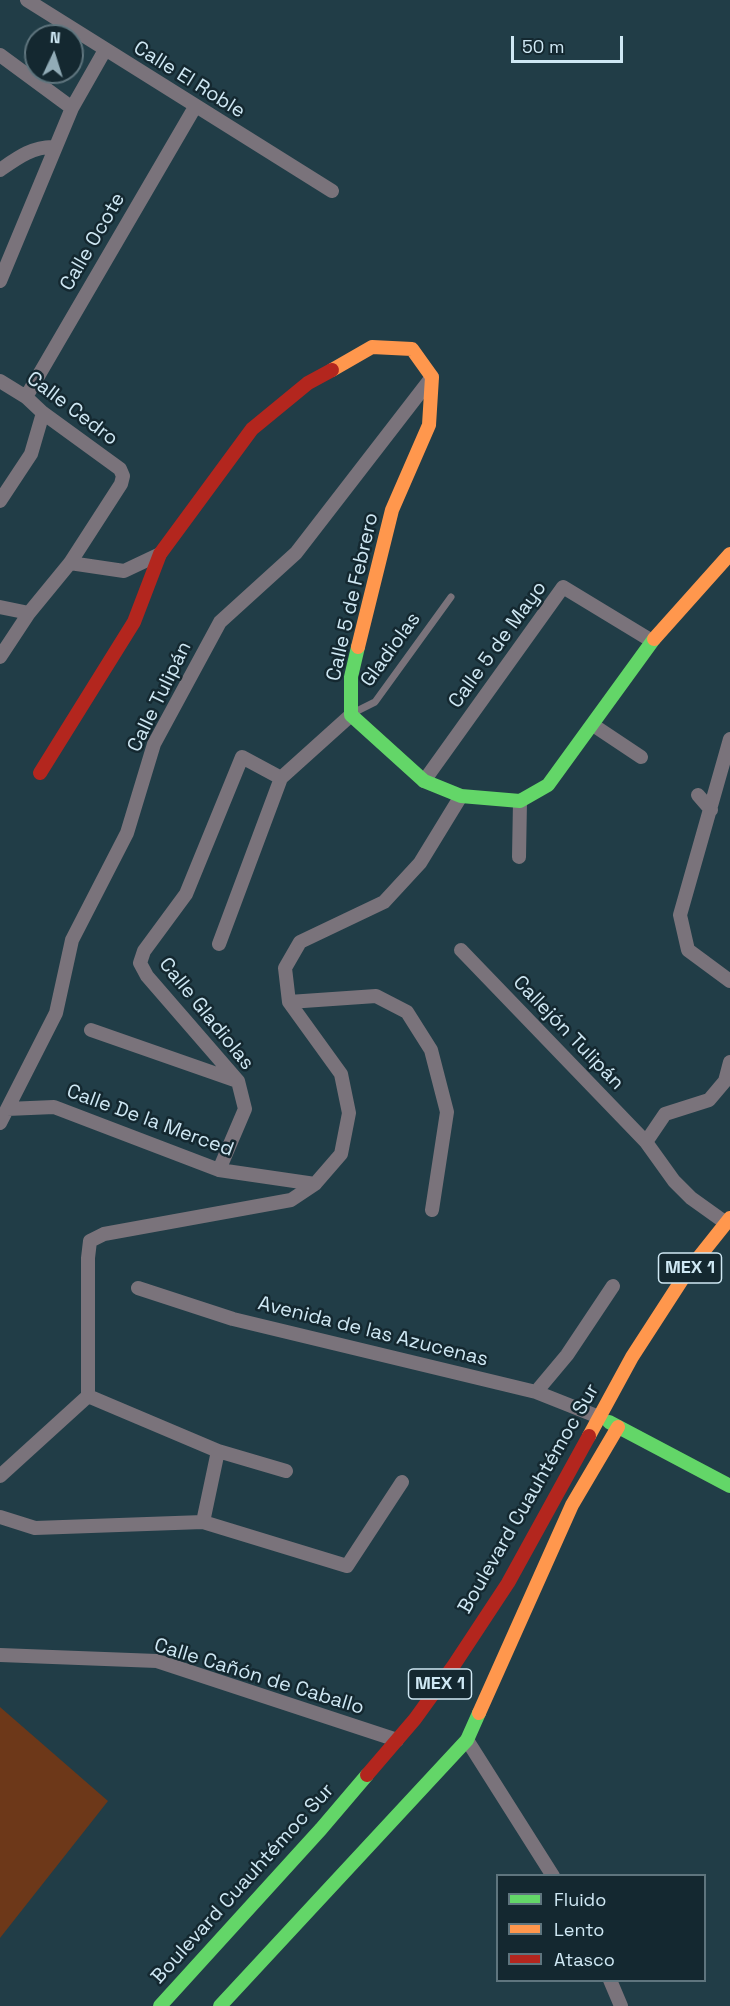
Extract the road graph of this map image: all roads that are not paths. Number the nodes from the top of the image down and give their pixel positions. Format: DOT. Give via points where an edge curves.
graph roads {
  1 [pos="27,0"];
  2 [pos="105,50"];
  3 [pos="0,55"];
  4 [pos="195,107"];
  5 [pos="72,108"];
  6 [pos="55,147"];
  7 [pos="0,170"];
  8 [pos="332,191"];
  9 [pos="0,281"];
  10 [pos="432,377"];
  11 [pos="0,381"];
  12 [pos="26,397"];
  13 [pos="43,413"];
  14 [pos="0,501"];
  15 [pos="160,554"];
  16 [pos="730,554"];
  17 [pos="70,564"];
  18 [pos="730,572"];
  19 [pos="711,576"];
  20 [pos="450,597"];
  21 [pos="0,607"];
  22 [pos="29,613"];
  23 [pos="652,641"];
  24 [pos="0,657"];
  25 [pos="351,715"];
  26 [pos="593,725"];
  27 [pos="730,739"];
  28 [pos="641,757"];
  29 [pos="40,773"];
  30 [pos="281,778"];
  31 [pos="424,781"];
  32 [pos="698,795"];
  33 [pos="461,796"];
  34 [pos="520,801"];
  35 [pos="711,810"];
  36 [pos="519,857"];
  37 [pos="219,944"];
  38 [pos="461,950"];
  39 [pos="730,981"];
  40 [pos="289,1002"];
  41 [pos="92,1030"];
  42 [pos="730,1062"];
  43 [pos="238,1081"];
  44 [pos="7,1109"];
  45 [pos="0,1123"];
  46 [pos="646,1142"];
  47 [pos="219,1170"];
  48 [pos="315,1184"];
  49 [pos="432,1210"];
  50 [pos="728,1220"];
  51 [pos="613,1286"];
  52 [pos="138,1288"];
  53 [pos="536,1392"];
  54 [pos="88,1396"];
  55 [pos="599,1417"];
  56 [pos="618,1427"];
  57 [pos="218,1451"];
  58 [pos="286,1471"];
  59 [pos="0,1476"];
  60 [pos="402,1482"];
  61 [pos="730,1486"];
  62 [pos="0,1517"];
  63 [pos="203,1521"];
  64 [pos="0,1655"];
  65 [pos="398,1740"];
  66 [pos="467,1740"];
  67 [pos="552,1874"];
  68 [pos="611,1982"];
  69 [pos="160,2006"];
  70 [pos="220,2006"];
  71 [pos="621,2006"];
  1 -- 2 [label="street, Calle El Roble"];
  2 -- 4 [label="street, Calle El Roble"];
  2 -- 5 [label="street"];
  3 -- 5 [label="street"];
  4 -- 8 [label="street, Calle El Roble"];
  4 -- 12 [label="street, Calle Ocote"];
  5 -- 6 [label="street"];
  6 -- 7 [label="street" via="24,153"];
  6 -- 9 [label="street"];
  10 -- 15 [label="street" via="412,349 372,347 308,383 252,429"];
  10 -- 25 [label="street, Calle 5 de Febrero" via="429,425 392,510 351,677"];
  10 -- 44 [label="street, Calle Tulipán" via="296,553 220,622 154,744 127,833 72,940 56,1013"];
  11 -- 12 [label="street, Calle Cedro"];
  12 -- 13 [label="street, Calle Cedro"];
  13 -- 14 [label="street" via="31,454"];
  13 -- 17 [label="street, Calle Cedro" via="120,469 123,476"];
  15 -- 17 [label="street" via="124,570"];
  15 -- 29 [label="street" via="134,622"];
  16 -- 19 [label="street"];
  17 -- 22 [label="street"];
  18 -- 19 [label="street"];
  19 -- 23 [label="street"];
  20 -- 25 [label="lane, Gladiolas" via="375,702"];
  21 -- 22 [label="street"];
  22 -- 24 [label="street"];
  23 -- 26 [label="street"];
  23 -- 31 [label="street, Calle 5 de Mayo" via="563,587"];
  25 -- 30 [label="street"];
  25 -- 31 [label="street"];
  26 -- 28 [label="street"];
  26 -- 34 [label="street" via="548,785"];
  27 -- 35 [label="street"];
  30 -- 37 [label="street"];
  30 -- 43 [label="street, Calle Gladiolas" via="242,757 186,894 144,951 140,963"];
  31 -- 33 [label="street"];
  32 -- 35 [label="street"];
  33 -- 34 [label="street"];
  33 -- 40 [label="street" via="420,863 384,902 300,942 285,968"];
  34 -- 36 [label="street"];
  35 -- 39 [label="street" via="680,915 688,950"];
  38 -- 46 [label="street, Callejón Tulipán"];
  40 -- 48 [label="street" via="341,1074 349,1113 341,1154"];
  40 -- 49 [label="street" via="376,996 407,1012 431,1050 447,1112"];
  41 -- 43 [label="street"];
  42 -- 46 [label="street" via="725,1081 709,1100 665,1114"];
  43 -- 47 [label="street, Calle Gladiolas" via="246,1109"];
  44 -- 45 [label="street, Calle Tulipán"];
  44 -- 47 [label="street, Calle De la Merced" via="54,1107"];
  46 -- 50 [label="street, Callejón Tulipán" via="691,1198"];
  47 -- 48 [label="street, Calle De la Merced"];
  48 -- 54 [label="street" via="291,1200 104,1234 90,1241"];
  50 -- 55 [label="street, Boulevard Cuauhtémoc Sur / MEX 1" via="657,1317"];
  51 -- 53 [label="street" via="567,1355"];
  52 -- 53 [label="street, Avenida de las Azucenas" via="233,1319"];
  53 -- 55 [label="street, Avenida de las Azucenas"];
  54 -- 57 [label="street"];
  54 -- 59 [label="street"];
  55 -- 56 [label="street"];
  55 -- 65 [label="street, Boulevard Cuauhtémoc Sur / MEX 1" via="508,1583"];
  56 -- 61 [label="street"];
  56 -- 66 [label="street" via="572,1505"];
  57 -- 58 [label="street"];
  57 -- 63 [label="street"];
  60 -- 63 [label="street" via="347,1566"];
  62 -- 63 [label="street" via="35,1528"];
  64 -- 65 [label="street, Calle Cañón de Caballo" via="157,1661"];
  65 -- 69 [label="street, Boulevard Cuauhtémoc Sur / MEX 1"];
  66 -- 67 [label="street"];
  66 -- 70 [label="street"];
  68 -- 71 [label="street"];
}
